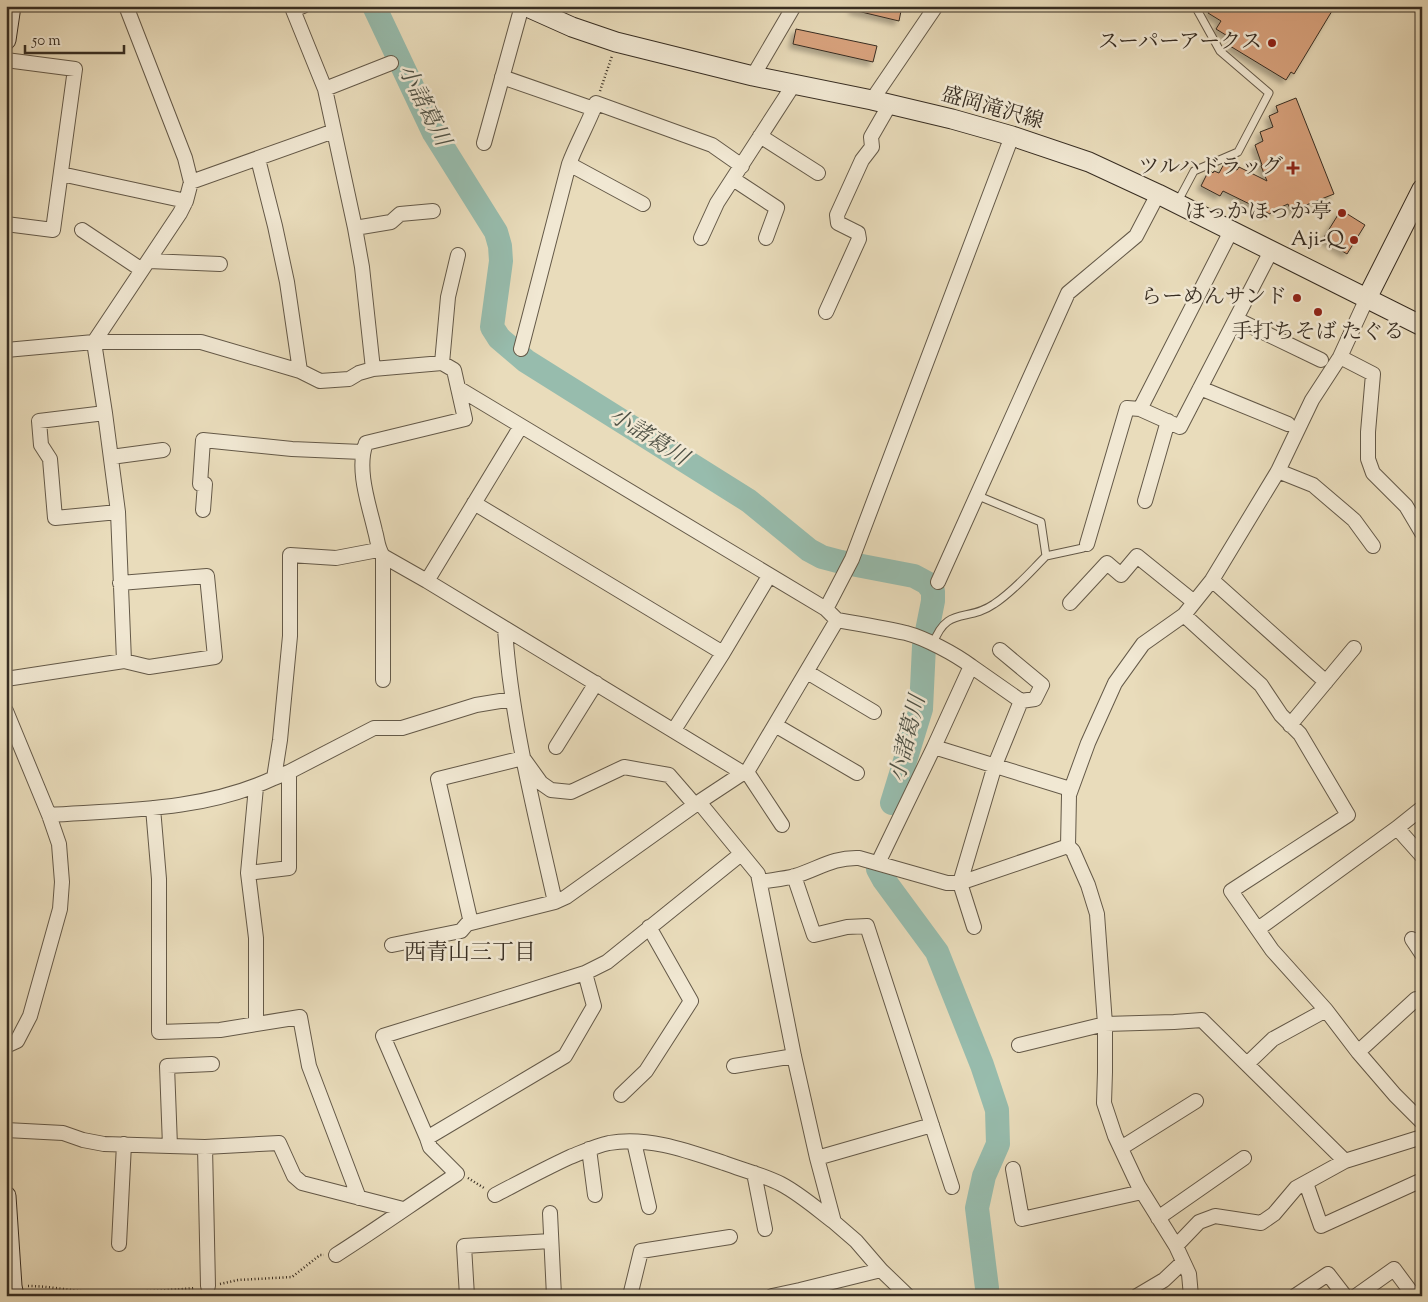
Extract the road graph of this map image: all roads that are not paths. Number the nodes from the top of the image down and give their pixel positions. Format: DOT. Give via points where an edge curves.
graph roads {
  1 [pos="11,6"];
  2 [pos="126,6"];
  3 [pos="303,6"];
  4 [pos="523,6"];
  5 [pos="794,6"];
  6 [pos="936,6"];
  7 [pos="1194,6"];
  8 [pos="6,40"];
  9 [pos="6,60"];
  10 [pos="391,63"];
  11 [pos="754,76"];
  12 [pos="502,77"];
  13 [pos="794,84"];
  14 [pos="325,89"];
  15 [pos="881,102"];
  16 [pos="595,106"];
  17 [pos="334,131"];
  18 [pos="760,136"];
  19 [pos="1012,136"];
  20 [pos="484,143"];
  21 [pos="258,159"];
  22 [pos="569,164"];
  23 [pos="742,166"];
  24 [pos="818,173"];
  25 [pos="61,174"];
  26 [pos="733,179"];
  27 [pos="191,182"];
  28 [pos="1422,189"];
  29 [pos="1158,194"];
  30 [pos="186,202"];
  31 [pos="1177,203"];
  32 [pos="643,204"];
  33 [pos="433,211"];
  34 [pos="6,224"];
  35 [pos="355,228"];
  36 [pos="82,230"];
  37 [pos="1231,231"];
  38 [pos="700,238"];
  39 [pos="766,238"];
  40 [pos="1271,251"];
  41 [pos="458,255"];
  42 [pos="220,264"];
  43 [pos="145,266"];
  44 [pos="1367,298"];
  45 [pos="826,312"];
  46 [pos="1236,319"];
  47 [pos="1422,326"];
  48 [pos="94,342"];
  49 [pos="521,349"];
  50 [pos="6,350"];
  51 [pos="1340,357"];
  52 [pos="1321,360"];
  53 [pos="442,363"];
  54 [pos="373,369"];
  55 [pos="300,371"];
  56 [pos="458,388"];
  57 [pos="1200,388"];
  58 [pos="1140,409"];
  59 [pos="105,413"];
  60 [pos="1168,421"];
  61 [pos="1288,424"];
  62 [pos="521,426"];
  63 [pos="163,450"];
  64 [pos="362,452"];
  65 [pos="111,457"];
  66 [pos="1278,470"];
  67 [pos="976,496"];
  68 [pos="1146,501"];
  69 [pos="474,503"];
  70 [pos="203,510"];
  71 [pos="118,512"];
  72 [pos="1422,533"];
  73 [pos="1087,544"];
  74 [pos="1373,546"];
  75 [pos="380,553"];
  76 [pos="1046,556"];
  77 [pos="768,576"];
  78 [pos="1212,580"];
  79 [pos="427,581"];
  80 [pos="938,582"];
  81 [pos="120,583"];
  82 [pos="1194,602"];
  83 [pos="1070,603"];
  84 [pos="826,609"];
  85 [pos="1184,616"];
  86 [pos="838,620"];
  87 [pos="505,629"];
  88 [pos="929,643"];
  89 [pos="1354,648"];
  90 [pos="1000,650"];
  91 [pos="722,653"];
  92 [pos="124,661"];
  93 [pos="970,666"];
  94 [pos="806,672"];
  95 [pos="6,679"];
  96 [pos="383,680"];
  97 [pos="1326,682"];
  98 [pos="596,683"];
  99 [pos="512,699"];
  100 [pos="1021,701"];
  101 [pos="6,711"];
  102 [pos="874,712"];
  103 [pos="775,725"];
  104 [pos="1290,725"];
  105 [pos="674,730"];
  106 [pos="556,747"];
  107 [pos="934,747"];
  108 [pos="523,758"];
  109 [pos="994,765"];
  110 [pos="289,772"];
  111 [pos="745,772"];
  112 [pos="857,773"];
  113 [pos="274,778"];
  114 [pos="256,787"];
  115 [pos="1070,789"];
  116 [pos="697,803"];
  117 [pos="153,808"];
  118 [pos="1422,808"];
  119 [pos="49,815"];
  120 [pos="782,825"];
  121 [pos="1397,828"];
  122 [pos="1068,846"];
  123 [pos="741,854"];
  124 [pos="1422,856"];
  125 [pos="878,863"];
  126 [pos="248,873"];
  127 [pos="794,876"];
  128 [pos="760,882"];
  129 [pos="960,884"];
  130 [pos="555,902"];
  131 [pos="471,923"];
  132 [pos="650,927"];
  133 [pos="974,927"];
  134 [pos="1258,929"];
  135 [pos="1412,939"];
  136 [pos="392,945"];
  137 [pos="1422,954"];
  138 [pos="585,973"];
  139 [pos="1420,1000"];
  140 [pos="1326,1010"];
  141 [pos="256,1024"];
  142 [pos="1105,1024"];
  143 [pos="1019,1045"];
  144 [pos="6,1046"];
  145 [pos="1358,1052"];
  146 [pos="794,1056"];
  147 [pos="212,1064"];
  148 [pos="1247,1064"];
  149 [pos="734,1066"];
  150 [pos="621,1095"];
  151 [pos="1196,1101"];
  152 [pos="1422,1122"];
  153 [pos="932,1125"];
  154 [pos="6,1130"];
  155 [pos="1422,1137"];
  156 [pos="426,1138"];
  157 [pos="634,1142"];
  158 [pos="124,1144"];
  159 [pos="170,1146"];
  160 [pos="205,1147"];
  161 [pos="1121,1148"];
  162 [pos="590,1149"];
  163 [pos="817,1158"];
  164 [pos="1244,1158"];
  165 [pos="1345,1161"];
  166 [pos="1014,1169"];
  167 [pos="754,1173"];
  168 [pos="1422,1180"];
  169 [pos="1306,1183"];
  170 [pos="952,1187"];
  171 [pos="1142,1192"];
  172 [pos="495,1195"];
  173 [pos="595,1195"];
  174 [pos="6,1196"];
  175 [pos="359,1198"];
  176 [pos="649,1207"];
  177 [pos="403,1209"];
  178 [pos="550,1213"];
  179 [pos="1158,1218"];
  180 [pos="834,1222"];
  181 [pos="766,1229"];
  182 [pos="730,1237"];
  183 [pos="551,1241"];
  184 [pos="119,1244"];
  185 [pos="1176,1246"];
  186 [pos="336,1255"];
  187 [pos="1183,1262"];
  188 [pos="881,1270"];
  189 [pos="208,1286"];
  190 [pos="13,1291"];
  191 [pos="801,1293"];
  192 [pos="467,1296"];
  193 [pos="554,1296"];
  194 [pos="630,1296"];
  195 [pos="772,1296"];
  196 [pos="908,1296"];
  197 [pos="1137,1296"];
  198 [pos="1191,1296"];
  199 [pos="1296,1296"];
  200 [pos="1346,1296"];
  201 [pos="1356,1296"];
  202 [pos="1414,1296"];
  1 -- 8 [label="main road"];
  2 -- 27 [label="street" via="185,158"];
  3 -- 14 [label="street" via="293,10"];
  4 -- 11 [label="main road, 盛岡滝沢線" via="616,42"];
  4 -- 12 [label="street"];
  5 -- 11 [label="street"];
  6 -- 15 [label="street"];
  7 -- 31 [label="lane" via="1220,51 1269,93 1238,152 1194,171"];
  9 -- 25 [label="street" via="74,69"];
  10 -- 14 [label="street"];
  11 -- 13 [label="main road, 盛岡滝沢線"];
  12 -- 16 [label="street"];
  12 -- 20 [label="street"];
  13 -- 15 [label="main road, 盛岡滝沢線"];
  13 -- 18 [label="street"];
  14 -- 17 [label="street"];
  15 -- 19 [label="main road, 盛岡滝沢線"];
  15 -- 45 [label="street" via="871,137 872,146 862,160 837,215 838,223 858,232 860,239"];
  16 -- 22 [label="street"];
  16 -- 23 [label="street" via="712,145"];
  17 -- 21 [label="street"];
  17 -- 35 [label="street"];
  18 -- 23 [label="street"];
  18 -- 24 [label="street"];
  19 -- 29 [label="main road, 盛岡滝沢線" via="1089,162"];
  19 -- 84 [label="street" via="850,565"];
  21 -- 27 [label="street"];
  21 -- 55 [label="street" via="283,264"];
  22 -- 32 [label="street"];
  22 -- 49 [label="street"];
  23 -- 26 [label="street"];
  25 -- 30 [label="street"];
  25 -- 34 [label="street" via="53,230"];
  26 -- 38 [label="street"];
  26 -- 39 [label="street" via="777,208"];
  27 -- 30 [label="street"];
  28 -- 44 [label="main road"];
  29 -- 31 [label="main road, 盛岡滝沢線"];
  29 -- 67 [label="street" via="1136,236 1068,293"];
  30 -- 43 [label="street"];
  31 -- 37 [label="main road, 盛岡滝沢線"];
  33 -- 35 [label="street" via="400,214 391,222"];
  35 -- 54 [label="street"];
  36 -- 43 [label="street"];
  37 -- 40 [label="main road, 盛岡滝沢線"];
  37 -- 58 [label="street"];
  40 -- 44 [label="main road, 盛岡滝沢線"];
  40 -- 46 [label="street"];
  41 -- 53 [label="street" via="448,297"];
  42 -- 43 [label="street"];
  43 -- 48 [label="street"];
  44 -- 47 [label="main road, 盛岡滝沢線"];
  44 -- 51 [label="street"];
  46 -- 52 [label="street"];
  46 -- 57 [label="street"];
  48 -- 50 [label="street"];
  48 -- 55 [label="street" via="201,342"];
  48 -- 59 [label="street"];
  51 -- 66 [label="street" via="1312,400"];
  51 -- 72 [label="street" via="1373,374 1368,459 1373,473 1406,506"];
  53 -- 54 [label="street"];
  53 -- 56 [label="street" via="454,370"];
  54 -- 55 [label="street" via="349,380 320,381"];
  56 -- 62 [label="street"];
  56 -- 64 [label="street" via="465,419 366,443"];
  57 -- 60 [label="street" via="1180,427"];
  57 -- 61 [label="street"];
  58 -- 60 [label="street"];
  58 -- 73 [label="street" via="1127,408"];
  59 -- 65 [label="street"];
  59 -- 71 [label="street" via="39,421 41,445 50,459 55,518"];
  60 -- 68 [label="street"];
  62 -- 69 [label="street"];
  62 -- 77 [label="street"];
  63 -- 65 [label="street"];
  64 -- 70 [label="street" via="203,440 200,484 204,484"];
  64 -- 75 [label="street" via="364,484"];
  65 -- 71 [label="street"];
  66 -- 74 [label="street" via="1312,485 1354,520"];
  66 -- 78 [label="street"];
  67 -- 76 [label="lane" via="1041,522"];
  67 -- 80 [label="street"];
  69 -- 79 [label="street"];
  69 -- 91 [label="street"];
  71 -- 81 [label="street"];
  73 -- 76 [label="lane" via="1084,548"];
  75 -- 79 [label="street"];
  75 -- 96 [label="street"];
  75 -- 113 [label="street" via="336,558 290,555 290,636"];
  76 -- 88 [label="lane" via="1007,594 981,612 947,621"];
  77 -- 84 [label="street"];
  77 -- 91 [label="street"];
  78 -- 82 [label="street"];
  78 -- 97 [label="street"];
  79 -- 87 [label="street"];
  81 -- 92 [label="street"];
  81 -- 92 [label="street" via="207,576 215,657 149,667"];
  82 -- 83 [label="street" via="1137,556 1121,574 1107,563"];
  82 -- 85 [label="street"];
  84 -- 86 [label="street"];
  85 -- 104 [label="street" via="1261,685"];
  85 -- 115 [label="street" via="1143,644 1115,683"];
  86 -- 88 [label="street" via="908,634"];
  86 -- 94 [label="street"];
  87 -- 98 [label="street"];
  87 -- 99 [label="street"];
  88 -- 93 [label="street"];
  89 -- 97 [label="street"];
  90 -- 100 [label="street" via="1042,685 1035,699"];
  91 -- 105 [label="street"];
  92 -- 95 [label="street"];
  93 -- 100 [label="street"];
  93 -- 107 [label="street"];
  94 -- 102 [label="street"];
  94 -- 103 [label="street"];
  97 -- 104 [label="street"];
  98 -- 105 [label="street"];
  98 -- 106 [label="street"];
  99 -- 108 [label="street"];
  99 -- 110 [label="street" via="476,705 402,728 374,728"];
  100 -- 109 [label="street"];
  101 -- 119 [label="street"];
  103 -- 111 [label="street"];
  103 -- 112 [label="street"];
  104 -- 134 [label="street" via="1300,734 1348,815 1231,891"];
  105 -- 111 [label="street"];
  107 -- 109 [label="street"];
  107 -- 125 [label="street"];
  108 -- 116 [label="street" via="551,790 571,792 624,767 669,775"];
  108 -- 130 [label="street"];
  108 -- 131 [label="street" via="438,779"];
  109 -- 115 [label="street"];
  109 -- 129 [label="street"];
  110 -- 113 [label="street"];
  110 -- 126 [label="street" via="289,868"];
  111 -- 116 [label="street"];
  111 -- 120 [label="street"];
  113 -- 114 [label="street"];
  114 -- 117 [label="street" via="194,803"];
  114 -- 126 [label="street"];
  115 -- 122 [label="street"];
  116 -- 123 [label="street"];
  116 -- 130 [label="street"];
  117 -- 119 [label="street"];
  117 -- 141 [label="street" via="159,879 159,1032 220,1030"];
  118 -- 121 [label="street"];
  119 -- 144 [label="street" via="59,844 60,909 30,1016 17,1041"];
  121 -- 124 [label="street"];
  121 -- 134 [label="street"];
  122 -- 129 [label="street"];
  122 -- 142 [label="street" via="1088,885 1098,914"];
  123 -- 128 [label="street" via="758,874"];
  123 -- 132 [label="street"];
  125 -- 127 [label="street" via="846,857"];
  125 -- 129 [label="street"];
  126 -- 141 [label="street" via="256,938"];
  127 -- 128 [label="street"];
  127 -- 153 [label="street" via="814,935 867,926"];
  128 -- 146 [label="street"];
  129 -- 133 [label="street"];
  130 -- 131 [label="street"];
  131 -- 136 [label="street" via="461,931"];
  132 -- 138 [label="street" via="607,962"];
  132 -- 150 [label="street" via="691,1001 646,1071"];
  134 -- 140 [label="street" via="1272,950"];
  135 -- 137 [label="street"];
  138 -- 156 [label="street" via="594,1006 566,1056"];
  138 -- 156 [label="street" via="383,1036"];
  139 -- 145 [label="street"];
  140 -- 145 [label="street"];
  140 -- 148 [label="street" via="1273,1039"];
  141 -- 175 [label="street" via="300,1018 309,1066"];
  142 -- 143 [label="street"];
  142 -- 148 [label="street" via="1202,1020"];
  142 -- 161 [label="street" via="1104,1104"];
  145 -- 152 [label="street"];
  146 -- 149 [label="street"];
  146 -- 163 [label="street"];
  147 -- 159 [label="street" via="167,1066"];
  148 -- 165 [label="street"];
  151 -- 161 [label="street"];
  153 -- 163 [label="street"];
  153 -- 170 [label="street"];
  154 -- 158 [label="street" via="63,1133 104,1144"];
  155 -- 165 [label="street"];
  156 -- 177 [label="street" via="430,1147 457,1174"];
  157 -- 162 [label="street" via="610,1143"];
  157 -- 167 [label="street" via="686,1151"];
  157 -- 176 [label="street"];
  158 -- 159 [label="street"];
  158 -- 184 [label="street"];
  159 -- 160 [label="street"];
  160 -- 175 [label="street" via="279,1143 294,1176 302,1183"];
  160 -- 189 [label="street"];
  161 -- 171 [label="street"];
  162 -- 172 [label="street"];
  162 -- 173 [label="street"];
  163 -- 180 [label="street"];
  164 -- 179 [label="street"];
  165 -- 169 [label="street"];
  166 -- 171 [label="street" via="1022,1219"];
  167 -- 180 [label="street" via="782,1185"];
  167 -- 181 [label="street"];
  168 -- 169 [label="street" via="1321,1226"];
  169 -- 185 [label="street" via="1296,1188 1274,1214 1261,1223 1215,1216 1199,1222"];
  171 -- 179 [label="street"];
  174 -- 190 [label="main road"];
  175 -- 177 [label="street"];
  177 -- 186 [label="street"];
  178 -- 183 [label="street"];
  179 -- 185 [label="street"];
  180 -- 188 [label="street" via="856,1240"];
  182 -- 194 [label="street" via="641,1251"];
  183 -- 192 [label="street" via="464,1246"];
  183 -- 193 [label="street"];
  185 -- 187 [label="street"];
  187 -- 197 [label="street" via="1164,1280"];
  187 -- 198 [label="street" via="1189,1274"];
  188 -- 191 [label="street"];
  188 -- 196 [label="street"];
  191 -- 195 [label="street"];
  199 -- 200 [label="street" via="1328,1274"];
  201 -- 202 [label="street" via="1394,1269"];
}
